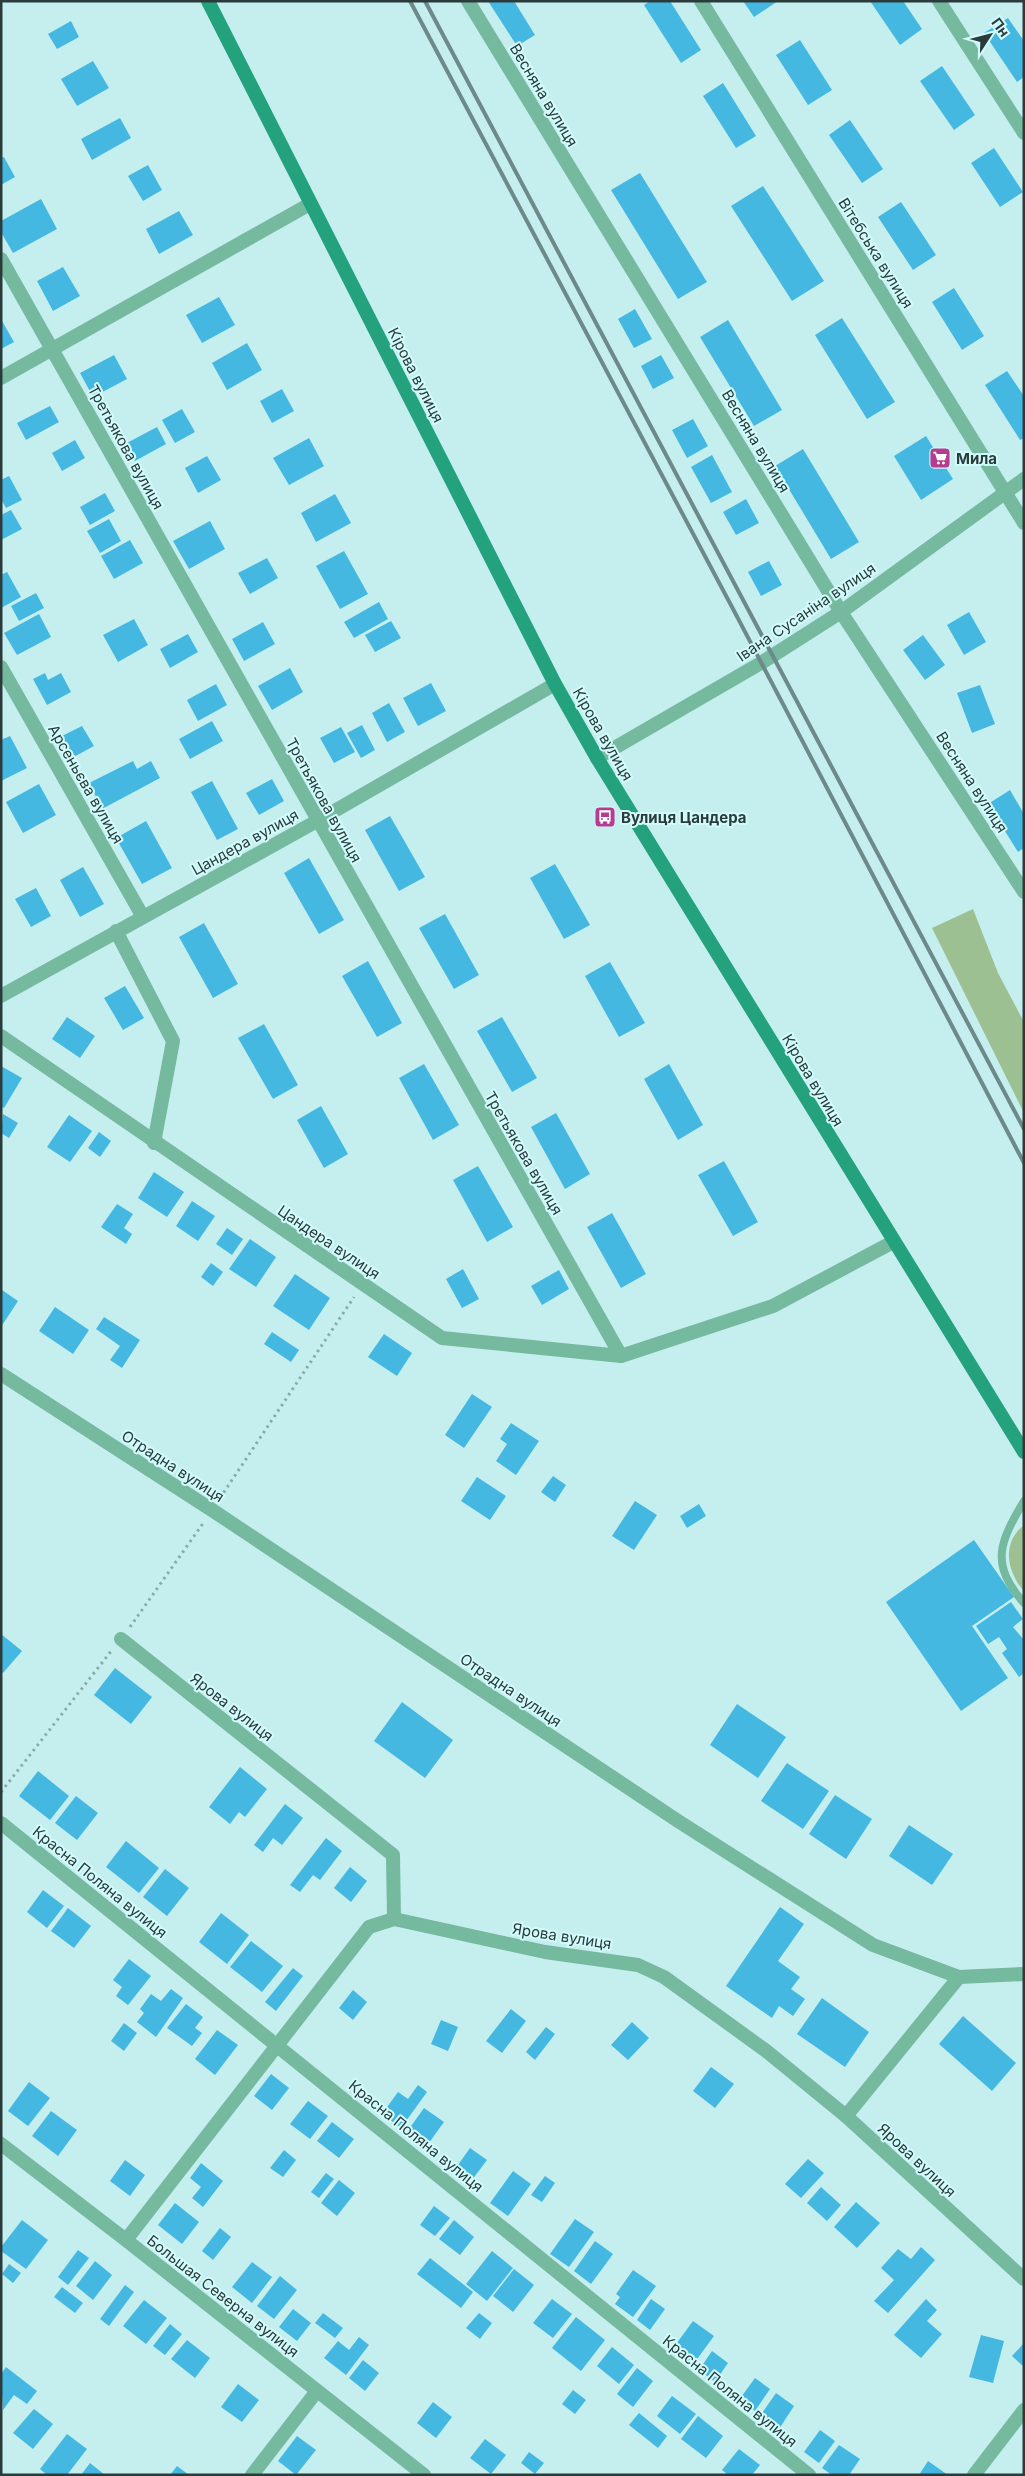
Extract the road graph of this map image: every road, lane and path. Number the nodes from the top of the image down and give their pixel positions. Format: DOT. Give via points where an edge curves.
graph roads {
  1 [pos="208,1"];
  2 [pos="468,1"];
  3 [pos="701,1"];
  4 [pos="939,1"];
  5 [pos="1024,133"];
  6 [pos="310,204"];
  7 [pos="1,259"];
  8 [pos="52,349"];
  9 [pos="1,378"];
  10 [pos="1024,479"];
  11 [pos="1004,491"];
  12 [pos="1024,522"];
  13 [pos="841,612"];
  14 [pos="1,667"];
  15 [pos="556,684"];
  16 [pos="597,758"];
  17 [pos="317,821"];
  18 [pos="1024,892"];
  19 [pos="143,917"];
  20 [pos="116,931"];
  21 [pos="1,996"];
  22 [pos="1,1036"];
  23 [pos="154,1142"];
  24 [pos="893,1242"];
  25 [pos="363,1284"];
  26 [pos="621,1356"];
  27 [pos="1,1374"];
  28 [pos="1024,1452"];
  29 [pos="1024,1501"];
  30 [pos="212,1510"];
  31 [pos="1024,1603"];
  32 [pos="121,1639"];
  33 [pos="1,1792"];
  34 [pos="1,1823"];
  35 [pos="394,1919"];
  36 [pos="1024,1974"];
  37 [pos="959,1977"];
  38 [pos="278,2045"];
  39 [pos="846,2116"];
  40 [pos="1,2144"];
  41 [pos="126,2240"];
  42 [pos="1024,2280"];
  43 [pos="317,2390"];
  44 [pos="1024,2410"];
  45 [pos="252,2475"];
  46 [pos="424,2475"];
  47 [pos="809,2475"];
  48 [pos="974,2475"];
  1 -- 6 [label="main road, Кірова вулиця"];
  2 -- 13 [label="street, Весняна вулиця"];
  3 -- 11 [label="street, Вітебська вулиця"];
  4 -- 5 [label="street"];
  6 -- 8 [label="street"];
  6 -- 15 [label="main road, Кірова вулиця"];
  7 -- 8 [label="street, Третьякова вулиця"];
  8 -- 9 [label="street"];
  8 -- 17 [label="street, Третьякова вулиця"];
  10 -- 11 [label="street, Івана Сусаніна вулиця"];
  11 -- 12 [label="street, Вітебська вулиця"];
  11 -- 13 [label="street, Івана Сусаніна вулиця"];
  13 -- 16 [label="street, Івана Сусаніна вулиця"];
  13 -- 18 [label="street, Весняна вулиця"];
  14 -- 19 [label="street, Арсеньєва вулиця"];
  15 -- 16 [label="main road, Кірова вулиця"];
  15 -- 17 [label="street, Цандера вулиця"];
  16 -- 24 [label="main road, Кірова вулиця"];
  17 -- 19 [label="street, Цандера вулиця"];
  17 -- 26 [label="street, Третьякова вулиця"];
  19 -- 20 [label="street, Цандера вулиця"];
  20 -- 21 [label="street, Цандера вулиця"];
  20 -- 23 [label="street" via="173,1041"];
  22 -- 23 [label="street, Цандера вулиця"];
  23 -- 25 [label="street, Цандера вулиця"];
  24 -- 26 [label="street" via="774,1306"];
  24 -- 28 [label="main road, Кірова вулиця"];
  25 -- 26 [label="street, Цандера вулиця" via="442,1338"];
  25 -- 30 [label="path"];
  27 -- 30 [label="street, Отрадна вулиця"];
  29 -- 31 [label="lane" via="1003,1538 1001,1557 1004,1571"];
  30 -- 32 [label="path"];
  30 -- 37 [label="street, Отрадна вулиця" via="678,1821 873,1945"];
  32 -- 33 [label="path"];
  32 -- 35 [label="street, Ярова вулиця" via="393,1855"];
  34 -- 38 [label="street, Красна Поляна вулиця"];
  35 -- 38 [label="street" via="369,1927"];
  35 -- 39 [label="street, Ярова вулиця" via="545,1952 638,1964 664,1977 765,2050"];
  36 -- 37 [label="street, Отрадна вулиця"];
  37 -- 39 [label="street"];
  38 -- 41 [label="street"];
  38 -- 47 [label="street, Красна Поляна вулиця"];
  39 -- 42 [label="street, Ярова вулиця"];
  40 -- 41 [label="street, Большая Северна вулиця"];
  41 -- 43 [label="street, Большая Северна вулиця"];
  43 -- 45 [label="street"];
  43 -- 46 [label="street, Большая Северна вулиця"];
  44 -- 48 [label="street"];
}
